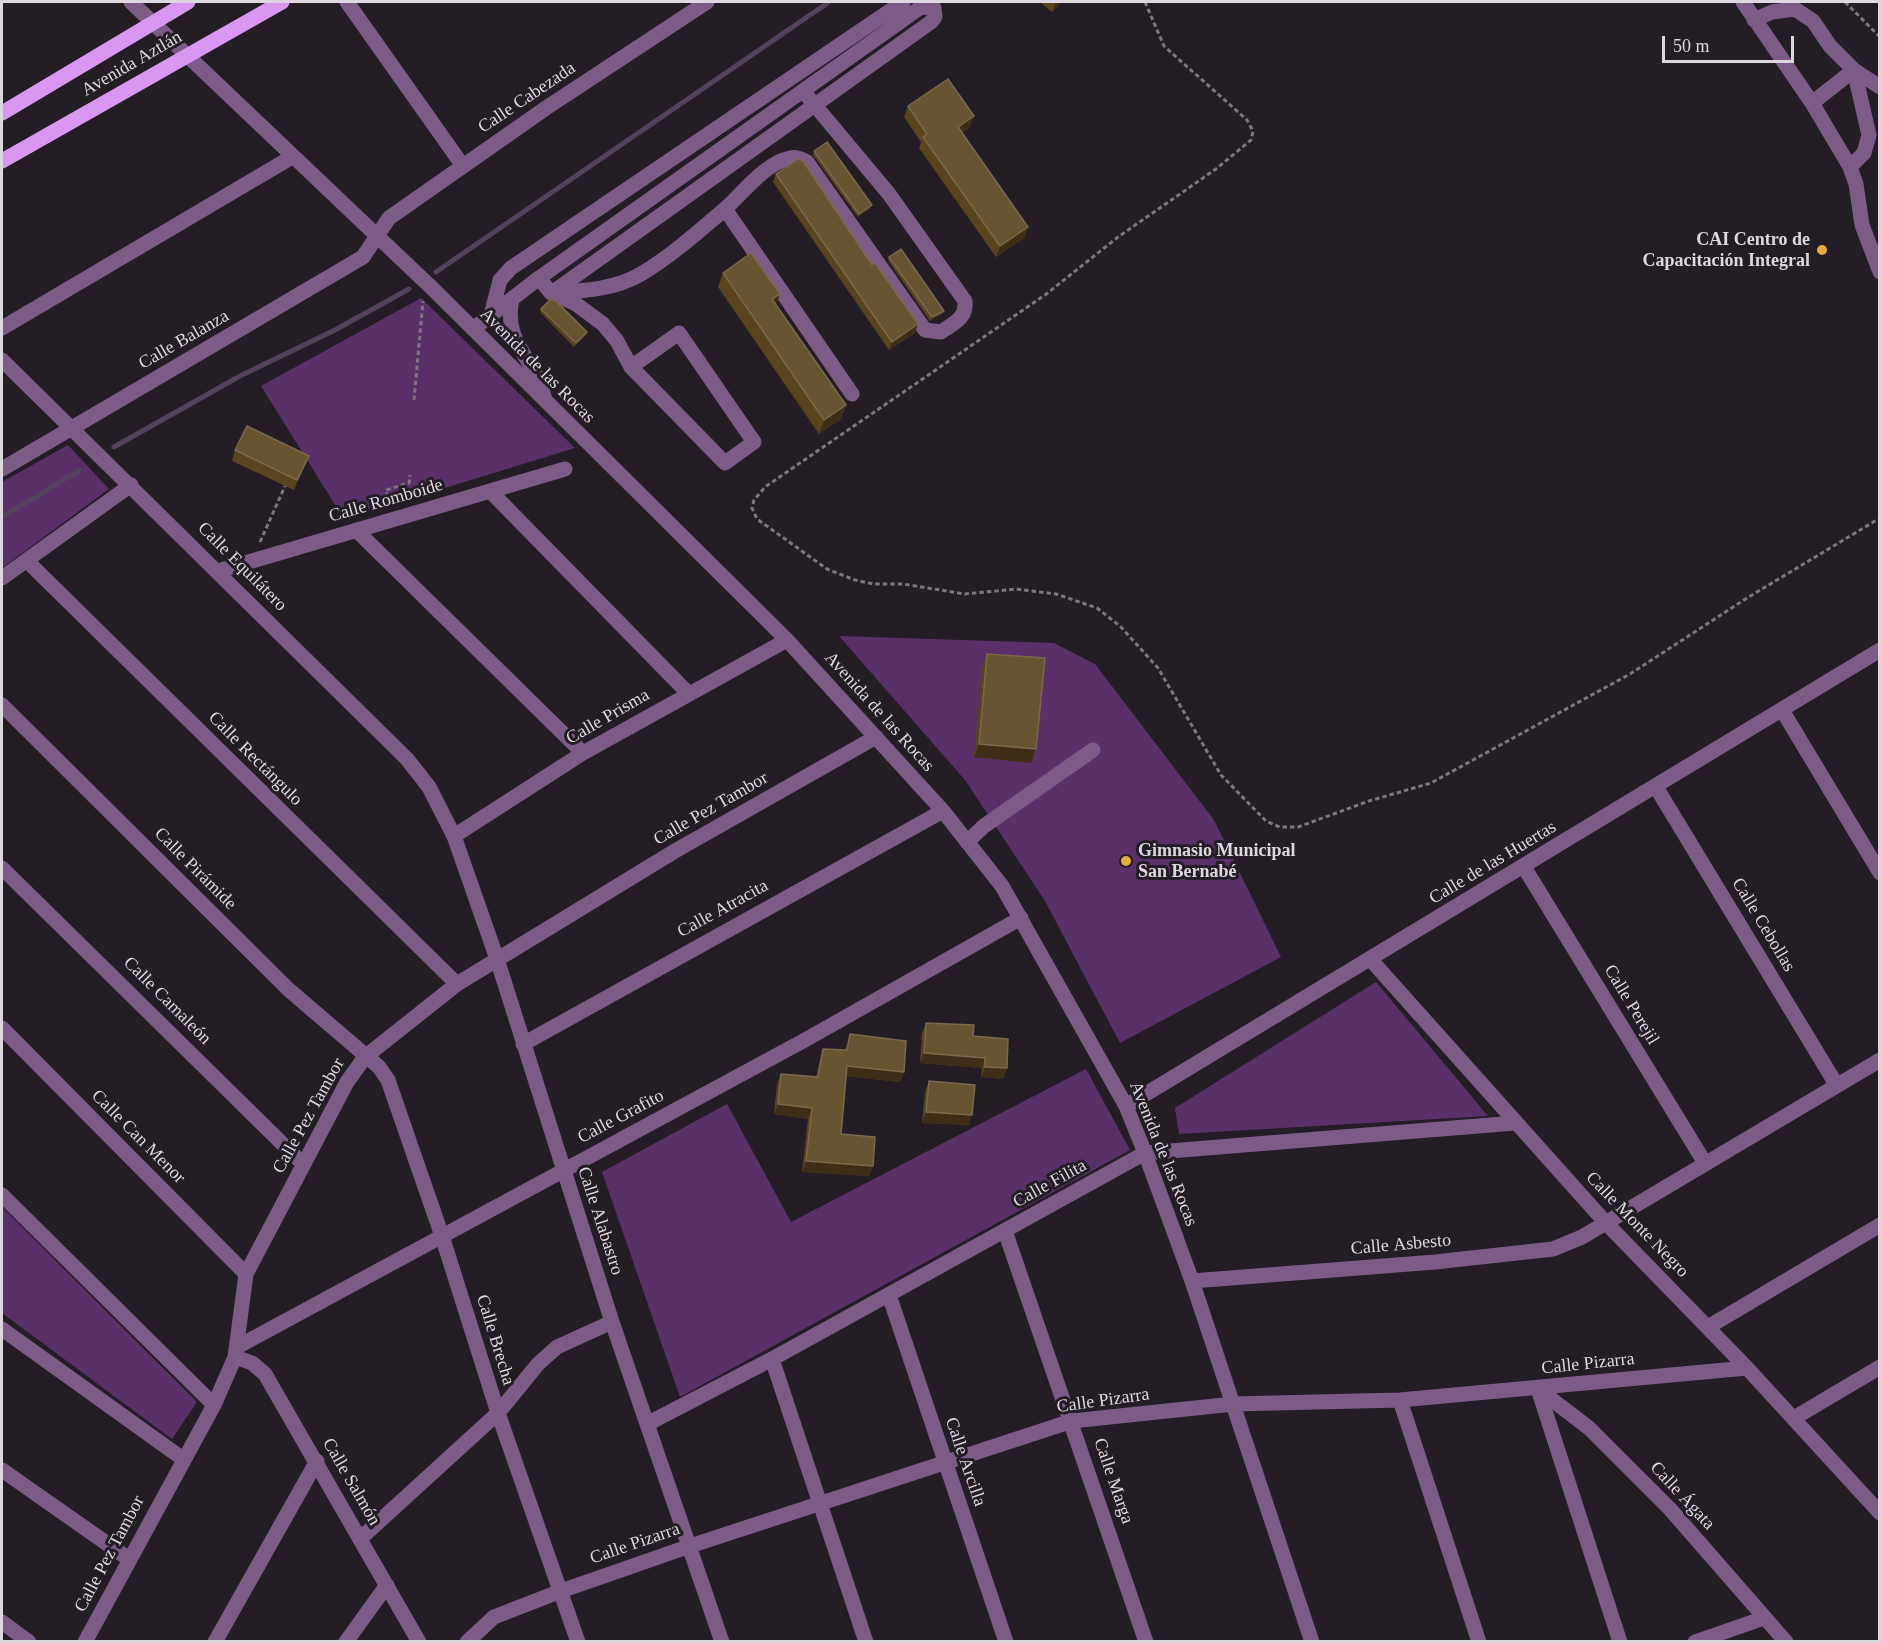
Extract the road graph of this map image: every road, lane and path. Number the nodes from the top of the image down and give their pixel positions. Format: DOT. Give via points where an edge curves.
graph roads {
  1 [pos="131,2"];
  2 [pos="151,2"];
  3 [pos="188,2"];
  4 [pos="282,2"];
  5 [pos="347,2"];
  6 [pos="707,2"];
  7 [pos="903,2"];
  8 [pos="1145,2"];
  9 [pos="1743,2"];
  10 [pos="1845,2"];
  11 [pos="939,5"];
  12 [pos="1754,20"];
  13 [pos="153,21"];
  14 [pos="1880,37"];
  15 [pos="186,55"];
  16 [pos="1854,70"];
  17 [pos="1880,87"];
  18 [pos="803,91"];
  19 [pos="1812,103"];
  20 [pos="815,107"];
  21 [pos="2,113"];
  22 [pos="292,157"];
  23 [pos="2,161"];
  24 [pos="463,166"];
  25 [pos="1850,167"];
  26 [pos="685,175"];
  27 [pos="696,191"];
  28 [pos="725,209"];
  29 [pos="376,236"];
  30 [pos="1880,272"];
  31 [pos="539,278"];
  32 [pos="433,290"];
  33 [pos="551,293"];
  34 [pos="515,296"];
  35 [pos="491,315"];
  36 [pos="2,328"];
  37 [pos="473,329"];
  38 [pos="2,360"];
  39 [pos="631,367"];
  40 [pos="852,394"];
  41 [pos="414,400"];
  42 [pos="544,400"];
  43 [pos="76,431"];
  44 [pos="2,469"];
  45 [pos="565,469"];
  46 [pos="410,475"];
  47 [pos="131,485"];
  48 [pos="285,486"];
  49 [pos="490,492"];
  50 [pos="1880,518"];
  51 [pos="395,519"];
  52 [pos="357,530"];
  53 [pos="252,560"];
  54 [pos="27,561"];
  55 [pos="218,571"];
  56 [pos="2,578"];
  57 [pos="787,640"];
  58 [pos="1880,650"];
  59 [pos="689,694"];
  60 [pos="2,705"];
  61 [pos="1782,710"];
  62 [pos="876,737"];
  63 [pos="1092,750"];
  64 [pos="583,753"];
  65 [pos="1656,787"];
  66 [pos="943,811"];
  67 [pos="444,812"];
  68 [pos="453,836"];
  69 [pos="968,842"];
  70 [pos="1524,867"];
  71 [pos="2,868"];
  72 [pos="1880,873"];
  73 [pos="1021,918"];
  74 [pos="497,959"];
  75 [pos="1371,960"];
  76 [pos="457,984"];
  77 [pos="2,1028"];
  78 [pos="523,1044"];
  79 [pos="365,1057"];
  80 [pos="1880,1060"];
  81 [pos="1836,1084"];
  82 [pos="1125,1106"];
  83 [pos="1515,1123"];
  84 [pos="1145,1153"];
  85 [pos="1705,1163"];
  86 [pos="303,1164"];
  87 [pos="562,1171"];
  88 [pos="2,1195"];
  89 [pos="1606,1223"];
  90 [pos="1880,1225"];
  91 [pos="1005,1232"];
  92 [pos="442,1236"];
  93 [pos="246,1274"];
  94 [pos="1192,1281"];
  95 [pos="889,1295"];
  96 [pos="612,1322"];
  97 [pos="1708,1327"];
  98 [pos="2,1329"];
  99 [pos="236,1352"];
  100 [pos="772,1359"];
  101 [pos="1880,1367"];
  102 [pos="1747,1368"];
  103 [pos="1538,1389"];
  104 [pos="1400,1400"];
  105 [pos="1233,1404"];
  106 [pos="214,1405"];
  107 [pos="498,1413"];
  108 [pos="1794,1418"];
  109 [pos="1072,1421"];
  110 [pos="646,1424"];
  111 [pos="183,1460"];
  112 [pos="317,1461"];
  113 [pos="944,1462"];
  114 [pos="2,1470"];
  115 [pos="818,1504"];
  116 [pos="1880,1513"];
  117 [pos="362,1538"];
  118 [pos="690,1546"];
  119 [pos="129,1558"];
  120 [pos="387,1585"];
  121 [pos="561,1591"];
  122 [pos="1764,1618"];
  123 [pos="2,1622"];
  124 [pos="29,1641"];
  125 [pos="86,1641"];
  126 [pos="215,1641"];
  127 [pos="346,1641"];
  128 [pos="419,1641"];
  129 [pos="467,1641"];
  130 [pos="578,1641"];
  131 [pos="722,1641"];
  132 [pos="866,1641"];
  133 [pos="1006,1641"];
  134 [pos="1146,1641"];
  135 [pos="1312,1641"];
  136 [pos="1479,1641"];
  137 [pos="1620,1641"];
  138 [pos="1695,1641"];
  139 [pos="1786,1641"];
  1 -- 13 [label="street, Avenida de las Rocas"];
  2 -- 13 [label="street"];
  3 -- 13 [label="main road, Avenida Aztlán"];
  4 -- 15 [label="main road, Avenida Aztlán"];
  5 -- 24 [label="street"];
  6 -- 24 [label="street, Calle Cabezada"];
  7 -- 35 [label="street" via="512,268 500,280"];
  8 -- 50 [label="path" via="1164,46 1247,120 1253,131 1251,140 1045,295 765,487 752,508 757,519 785,541 827,569 873,584 903,584 965,594 1016,589 1056,594 1097,608 1120,626 1158,668 1221,775 1266,821 1280,827 1298,827 1431,783 1504,745 1630,674 1757,591"];
  9 -- 12 [label="street"];
  10 -- 14 [label="path"];
  11 -- 18 [label="street" via="921,7"];
  11 -- 20 [label="street" via="931,22"];
  12 -- 16 [label="street" via="1772,12 1795,9 1813,21 1830,46"];
  12 -- 19 [label="street"];
  13 -- 15 [label="street, Avenida de las Rocas"];
  13 -- 21 [label="main road, Avenida Aztlán"];
  15 -- 22 [label="street, Avenida de las Rocas"];
  15 -- 23 [label="main road, Avenida Aztlán"];
  16 -- 17 [label="street"];
  16 -- 19 [label="street"];
  16 -- 25 [label="street" via="1869,135 1864,153"];
  18 -- 20 [label="street"];
  18 -- 26 [label="street"];
  19 -- 25 [label="street"];
  20 -- 27 [label="street"];
  20 -- 28 [label="street" via="889,194 965,301 966,311 961,318 941,332 925,330 807,162 789,158 767,171"];
  22 -- 29 [label="street, Avenida de las Rocas"];
  22 -- 36 [label="street"];
  24 -- 29 [label="street, Calle Cabezada" via="389,218"];
  25 -- 30 [label="street" via="1862,225"];
  26 -- 27 [label="street"];
  26 -- 31 [label="street"];
  27 -- 33 [label="street"];
  28 -- 33 [label="street" via="640,275 591,290"];
  28 -- 40 [label="street"];
  29 -- 32 [label="street, Avenida de las Rocas"];
  29 -- 43 [label="street, Calle Balanza" via="363,256"];
  31 -- 33 [label="street"];
  31 -- 34 [label="street"];
  32 -- 37 [label="street, Avenida de las Rocas"];
  32 -- 41 [label="path" via="424,299"];
  33 -- 34 [label="street"];
  33 -- 39 [label="street" via="576,304 603,324 617,340"];
  34 -- 35 [label="street"];
  34 -- 42 [label="street" via="509,322 512,335 537,374"];
  35 -- 37 [label="street"];
  37 -- 42 [label="street, Avenida de las Rocas"];
  38 -- 43 [label="street, Calle Equilátero"];
  39 -- 39 [label="street" via="724,463 754,442 679,333"];
  42 -- 57 [label="street, Avenida de las Rocas"];
  43 -- 44 [label="street, Calle Balanza"];
  43 -- 47 [label="street, Calle Equilátero"];
  45 -- 49 [label="street, Calle Romboide"];
  46 -- 51 [label="path" via="409,483 386,490"];
  47 -- 54 [label="street"];
  47 -- 55 [label="street, Calle Equilátero"];
  48 -- 53 [label="path"];
  49 -- 51 [label="street, Calle Romboide"];
  49 -- 59 [label="street"];
  51 -- 52 [label="street, Calle Romboide"];
  52 -- 53 [label="street, Calle Romboide"];
  52 -- 64 [label="street"];
  53 -- 55 [label="street, Calle Romboide"];
  54 -- 56 [label="street"];
  54 -- 76 [label="street, Calle Rectángulo"];
  55 -- 67 [label="street, Calle Equilátero" via="407,759"];
  57 -- 59 [label="street, Calle Prisma"];
  57 -- 62 [label="street, Avenida de las Rocas"];
  58 -- 61 [label="street, Calle de las Huertas"];
  59 -- 64 [label="street, Calle Prisma"];
  60 -- 79 [label="street, Calle Pirámide" via="288,989"];
  61 -- 65 [label="street, Calle de las Huertas"];
  61 -- 72 [label="street"];
  62 -- 66 [label="street, Avenida de las Rocas"];
  62 -- 74 [label="street, Calle Pez Tambor" via="675,851"];
  63 -- 69 [label="street" via="984,826"];
  64 -- 68 [label="street, Calle Prisma"];
  65 -- 70 [label="street, Calle de las Huertas"];
  65 -- 81 [label="street, Calle Cebollas"];
  66 -- 69 [label="street, Avenida de las Rocas"];
  66 -- 78 [label="street, Calle Atracita"];
  67 -- 68 [label="street, Calle Alabastro"];
  68 -- 74 [label="street, Calle Alabastro"];
  69 -- 73 [label="street, Avenida de las Rocas"];
  70 -- 75 [label="street, Calle de las Huertas"];
  70 -- 85 [label="street, Calle Perejil"];
  71 -- 86 [label="street, Calle Camaleón"];
  73 -- 82 [label="street, Avenida de las Rocas"];
  73 -- 87 [label="street, Calle Grafito"];
  74 -- 76 [label="street, Calle Pez Tambor"];
  74 -- 78 [label="street, Calle Alabastro"];
  75 -- 82 [label="street, Calle de las Huertas"];
  75 -- 83 [label="street, Calle Monte Negro"];
  76 -- 79 [label="street, Calle Pez Tambor"];
  77 -- 93 [label="street, Calle Can Menor"];
  78 -- 87 [label="street, Calle Alabastro"];
  79 -- 86 [label="street, Calle Pez Tambor" via="347,1082"];
  79 -- 92 [label="street, Calle Brecha" via="388,1080"];
  80 -- 81 [label="street, Calle Asbesto"];
  81 -- 85 [label="street, Calle Asbesto"];
  82 -- 84 [label="street, Avenida de las Rocas"];
  83 -- 84 [label="street, Calle Filita"];
  83 -- 89 [label="street, Calle Monte Negro"];
  84 -- 91 [label="street, Calle Filita"];
  84 -- 94 [label="street, Avenida de las Rocas"];
  85 -- 89 [label="street, Calle Asbesto"];
  86 -- 93 [label="street, Calle Pez Tambor"];
  87 -- 92 [label="street, Calle Grafito"];
  87 -- 96 [label="street, Calle Alabastro"];
  88 -- 106 [label="street"];
  89 -- 94 [label="street, Calle Asbesto" via="1553,1249"];
  89 -- 97 [label="street, Calle Monte Negro"];
  90 -- 97 [label="street"];
  91 -- 95 [label="street, Calle Filita"];
  91 -- 109 [label="street, Calle Marga"];
  92 -- 99 [label="street, Calle Grafito"];
  92 -- 107 [label="street, Calle Brecha"];
  93 -- 99 [label="street, Calle Pez Tambor"];
  94 -- 105 [label="street, Avenida de las Rocas"];
  95 -- 100 [label="street, Calle Filita"];
  95 -- 113 [label="street, Calle Arcilla"];
  96 -- 107 [label="street" via="557,1347"];
  96 -- 110 [label="street, Calle Alabastro"];
  97 -- 102 [label="street, Calle Monte Negro"];
  98 -- 111 [label="street"];
  99 -- 106 [label="street, Calle Pez Tambor"];
  99 -- 112 [label="street, Calle Salmón" via="265,1374"];
  100 -- 110 [label="street, Calle Filita"];
  100 -- 115 [label="street"];
  101 -- 108 [label="street"];
  102 -- 103 [label="street, Calle Pizarra"];
  102 -- 108 [label="street, Calle Monte Negro"];
  103 -- 104 [label="street, Calle Pizarra"];
  103 -- 122 [label="street, Calle Ágata" via="1589,1428 1670,1509"];
  103 -- 137 [label="street"];
  104 -- 105 [label="street, Calle Pizarra"];
  104 -- 136 [label="street"];
  105 -- 109 [label="street, Calle Pizarra"];
  105 -- 135 [label="street, Avenida de las Rocas"];
  106 -- 111 [label="street, Calle Pez Tambor"];
  107 -- 117 [label="street"];
  107 -- 121 [label="street, Calle Brecha"];
  108 -- 116 [label="street, Calle Monte Negro"];
  109 -- 113 [label="street, Calle Pizarra"];
  109 -- 134 [label="street, Calle Marga"];
  110 -- 118 [label="street, Calle Alabastro"];
  111 -- 119 [label="street, Calle Pez Tambor"];
  112 -- 117 [label="street, Calle Salmón"];
  112 -- 126 [label="street"];
  113 -- 115 [label="street, Calle Pizarra"];
  113 -- 133 [label="street, Calle Arcilla"];
  114 -- 119 [label="street"];
  115 -- 118 [label="street, Calle Pizarra"];
  115 -- 132 [label="street"];
  117 -- 120 [label="street, Calle Salmón"];
  118 -- 121 [label="street, Calle Pizarra"];
  118 -- 131 [label="street, Calle Alabastro"];
  119 -- 125 [label="street, Calle Pez Tambor"];
  120 -- 127 [label="street"];
  120 -- 128 [label="street, Calle Salmón"];
  121 -- 129 [label="street, Calle Pizarra" via="494,1617"];
  121 -- 130 [label="street, Calle Brecha"];
  122 -- 138 [label="street"];
  122 -- 139 [label="street, Calle Ágata"];
  123 -- 124 [label="street"];
}
